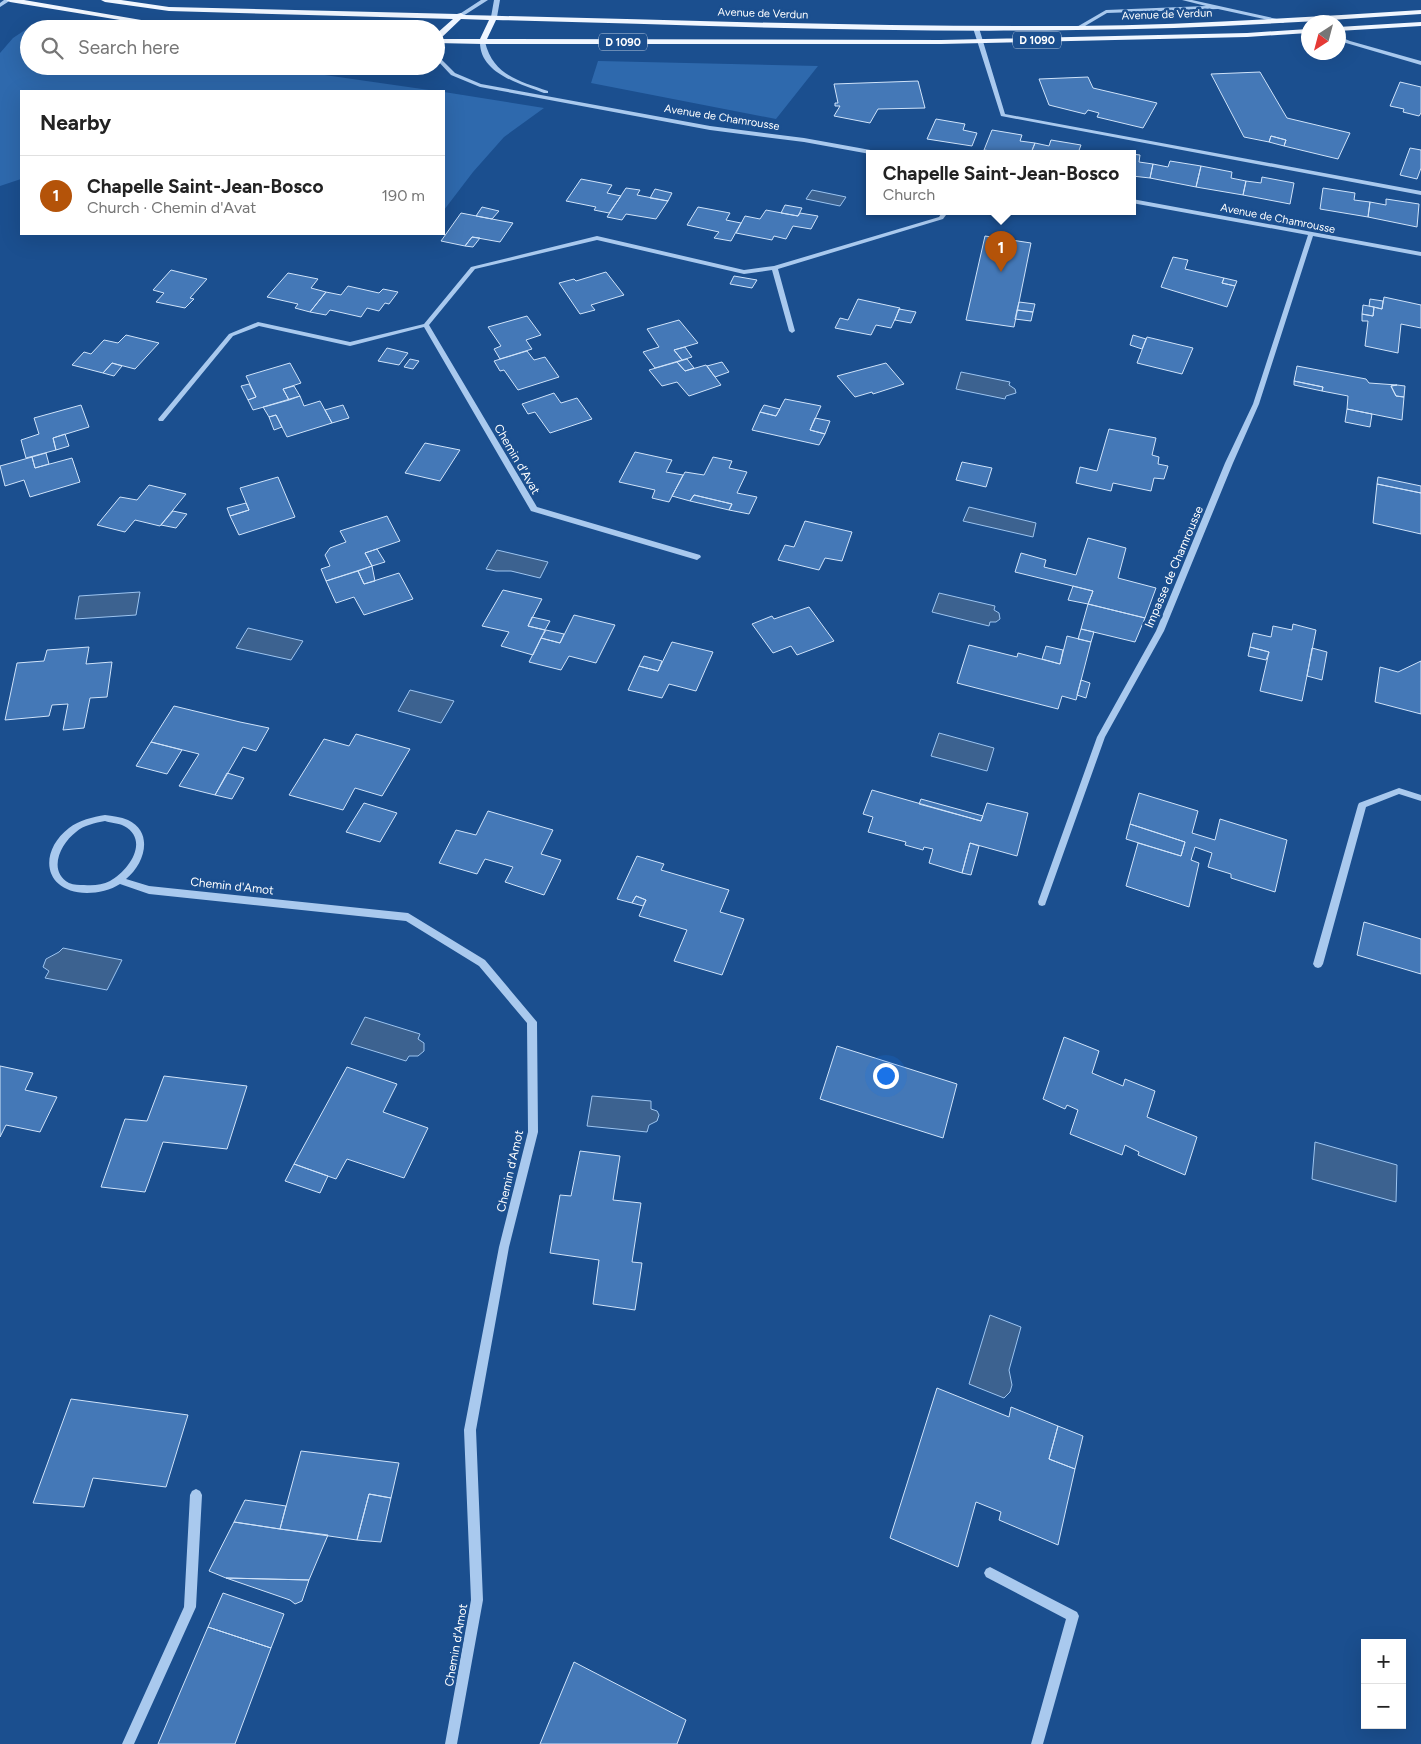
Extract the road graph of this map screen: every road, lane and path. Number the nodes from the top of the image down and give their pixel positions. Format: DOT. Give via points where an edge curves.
graph roads {
  1 [pos="9,0"];
  2 [pos="105,0"];
  3 [pos="485,0"];
  4 [pos="497,0"];
  5 [pos="1184,0"];
  6 [pos="1222,0"];
  7 [pos="0,5"];
  8 [pos="1218,7"];
  9 [pos="1421,12"];
  10 [pos="461,15"];
  11 [pos="494,17"];
  12 [pos="134,20"];
  13 [pos="1286,22"];
  14 [pos="1421,24"];
  15 [pos="976,28"];
  16 [pos="1078,28"];
  17 [pos="1346,29"];
  18 [pos="445,31"];
  19 [pos="1301,32"];
  20 [pos="445,40"];
  21 [pos="981,41"];
  22 [pos="1346,41"];
  23 [pos="482,42"];
  24 [pos="1421,63"];
  25 [pos="445,66"];
  26 [pos="564,99"];
  27 [pos="866,151"];
  28 [pos="1421,193"];
  29 [pos="1136,202"];
  30 [pos="943,215"];
  31 [pos="1311,234"];
  32 [pos="1421,254"];
  33 [pos="775,268"];
  34 [pos="426,325"];
  35 [pos="792,331"];
  36 [pos="161,419"];
  37 [pos="698,557"];
  38 [pos="1421,798"];
  39 [pos="120,880"];
  40 [pos="1042,902"];
  41 [pos="1318,964"];
  42 [pos="196,1495"];
  43 [pos="990,1573"];
  44 [pos="128,1744"];
  45 [pos="451,1744"];
  46 [pos="1038,1744"];
  1 -- 7 [label="street"];
  1 -- 12 [label="main road"];
  2 -- 10 [label="main road, Avenue de Verdun / D 1090" via="169,9"];
  3 -- 10 [label="street"];
  4 -- 11 [label="street"];
  5 -- 8 [label="street"];
  6 -- 8 [label="street"];
  8 -- 13 [label="street"];
  8 -- 16 [label="street" via="1106,12"];
  9 -- 13 [label="main road, Avenue de Verdun / D 1090"];
  10 -- 11 [label="main road, Avenue de Verdun / D 1090"];
  10 -- 18 [label="main road"];
  11 -- 15 [label="main road, Avenue de Verdun / D 1090"];
  11 -- 23 [label="main road"];
  13 -- 16 [label="main road, Avenue de Verdun / D 1090"];
  14 -- 17 [label="main road"];
  15 -- 16 [label="main road, Avenue de Verdun / D 1090"];
  15 -- 21 [label="street"];
  19 -- 21 [label="main road, Avenue de Verdun / D 1090" via="1247,36"];
  20 -- 23 [label="main road, Avenue de Verdun / D 1090"];
  21 -- 23 [label="main road, Avenue de Verdun / D 1090"];
  21 -- 28 [label="street" via="1003,115"];
  22 -- 24 [label="street"];
  23 -- 26 [label="street, Avenue de Chamrousse" via="484,54 504,76"];
  25 -- 26 [label="street, Avenue de Chamrousse" via="453,74 480,85"];
  26 -- 27 [label="street, Avenue de Chamrousse" via="710,128"];
  29 -- 31 [label="street, Avenue de Chamrousse"];
  30 -- 33 [label="street"];
  31 -- 32 [label="street, Avenue de Chamrousse"];
  31 -- 40 [label="street, Impasse de Chamrousse" via="1256,404 1160,631 1101,737"];
  33 -- 34 [label="street" via="744,272 597,238 473,268"];
  33 -- 35 [label="street"];
  34 -- 36 [label="street" via="350,344 258,324 232,335"];
  34 -- 37 [label="street, Chemin d'Avat" via="534,509"];
  38 -- 41 [label="street" via="1399,792 1362,805"];
  39 -- 39 [label="street" via="133,868 142,846 138,833 128,823 105,818 87,822 65,835 56,849 53,869 65,885 79,890 95,890"];
  39 -- 45 [label="street, Chemin d'Amot" via="149,890 408,917 482,963 532,1022 533,1132 504,1247 470,1430 477,1600"];
  42 -- 44 [label="street" via="190,1607"];
  43 -- 46 [label="street" via="1073,1616"];
}
